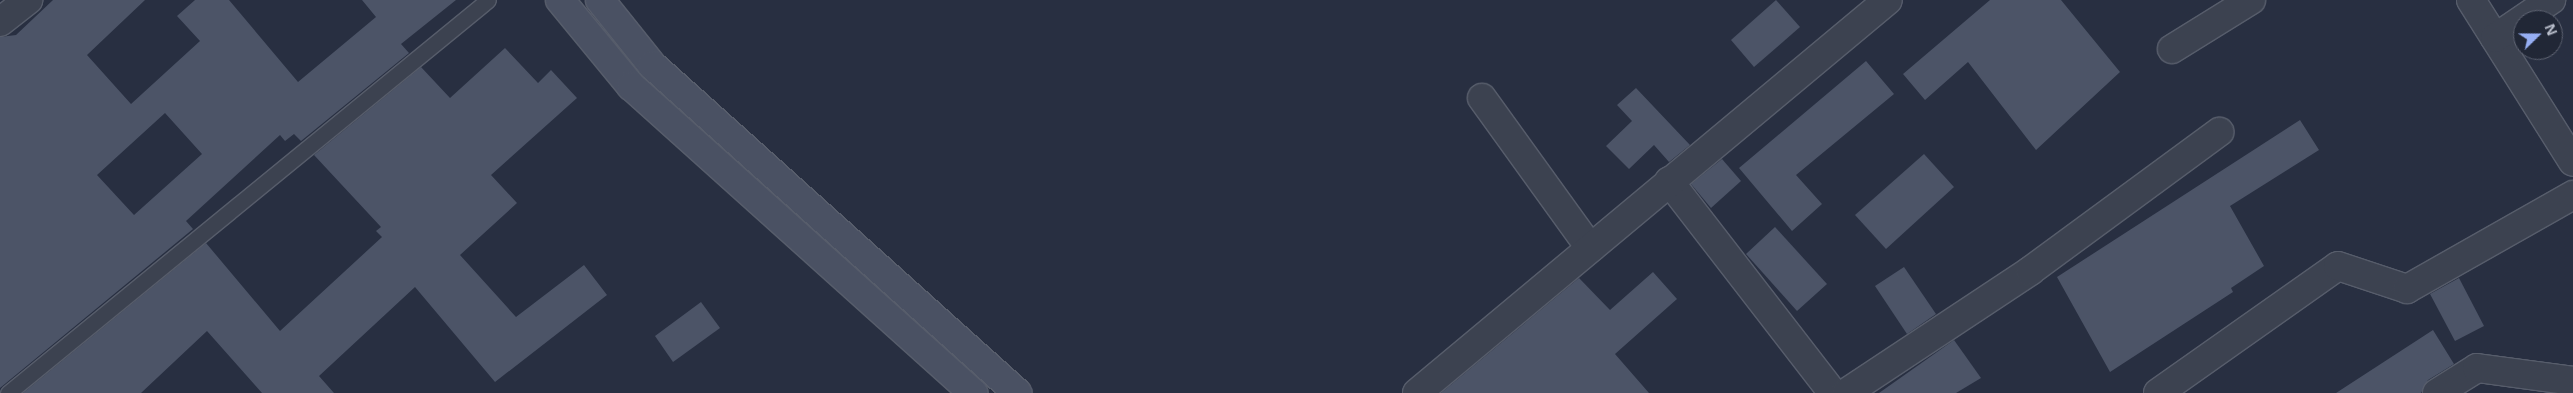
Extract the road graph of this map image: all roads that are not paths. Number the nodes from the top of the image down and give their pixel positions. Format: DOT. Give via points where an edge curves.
graph roads {
  1 [pos="28,0"];
  2 [pos="488,0"];
  3 [pos="560,0"];
  4 [pos="600,0"];
  5 [pos="1888,0"];
  6 [pos="2251,0"];
  7 [pos="2470,0"];
  8 [pos="2551,0"];
  9 [pos="0,22"];
  10 [pos="2495,38"];
  11 [pos="2172,49"];
  12 [pos="1482,98"];
  13 [pos="2219,132"];
  14 [pos="2573,162"];
  15 [pos="1669,181"];
  16 [pos="2573,195"];
  17 [pos="1590,248"];
  18 [pos="989,367"];
  19 [pos="2573,381"];
  20 [pos="963,390"];
  21 [pos="8,393"];
  22 [pos="1018,393"];
  23 [pos="1417,393"];
  24 [pos="1833,393"];
  25 [pos="1846,393"];
  26 [pos="2158,393"];
  27 [pos="2437,393"];
  1 -- 9 [label="street"];
  2 -- 21 [label="lane"];
  3 -- 20 [label="main road" via="631,86"];
  4 -- 18 [label="main road" via="652,66"];
  5 -- 15 [label="street"];
  6 -- 11 [label="street"];
  7 -- 10 [label="street"];
  8 -- 10 [label="street"];
  10 -- 14 [label="street"];
  12 -- 17 [label="street"];
  13 -- 25 [label="street" via="2030,271"];
  15 -- 17 [label="street"];
  15 -- 24 [label="street"];
  16 -- 26 [label="street" via="2407,289 2338,266"];
  17 -- 23 [label="street"];
  18 -- 20 [label="street"];
  18 -- 22 [label="main road"];
  19 -- 27 [label="street" via="2477,368"];
}
